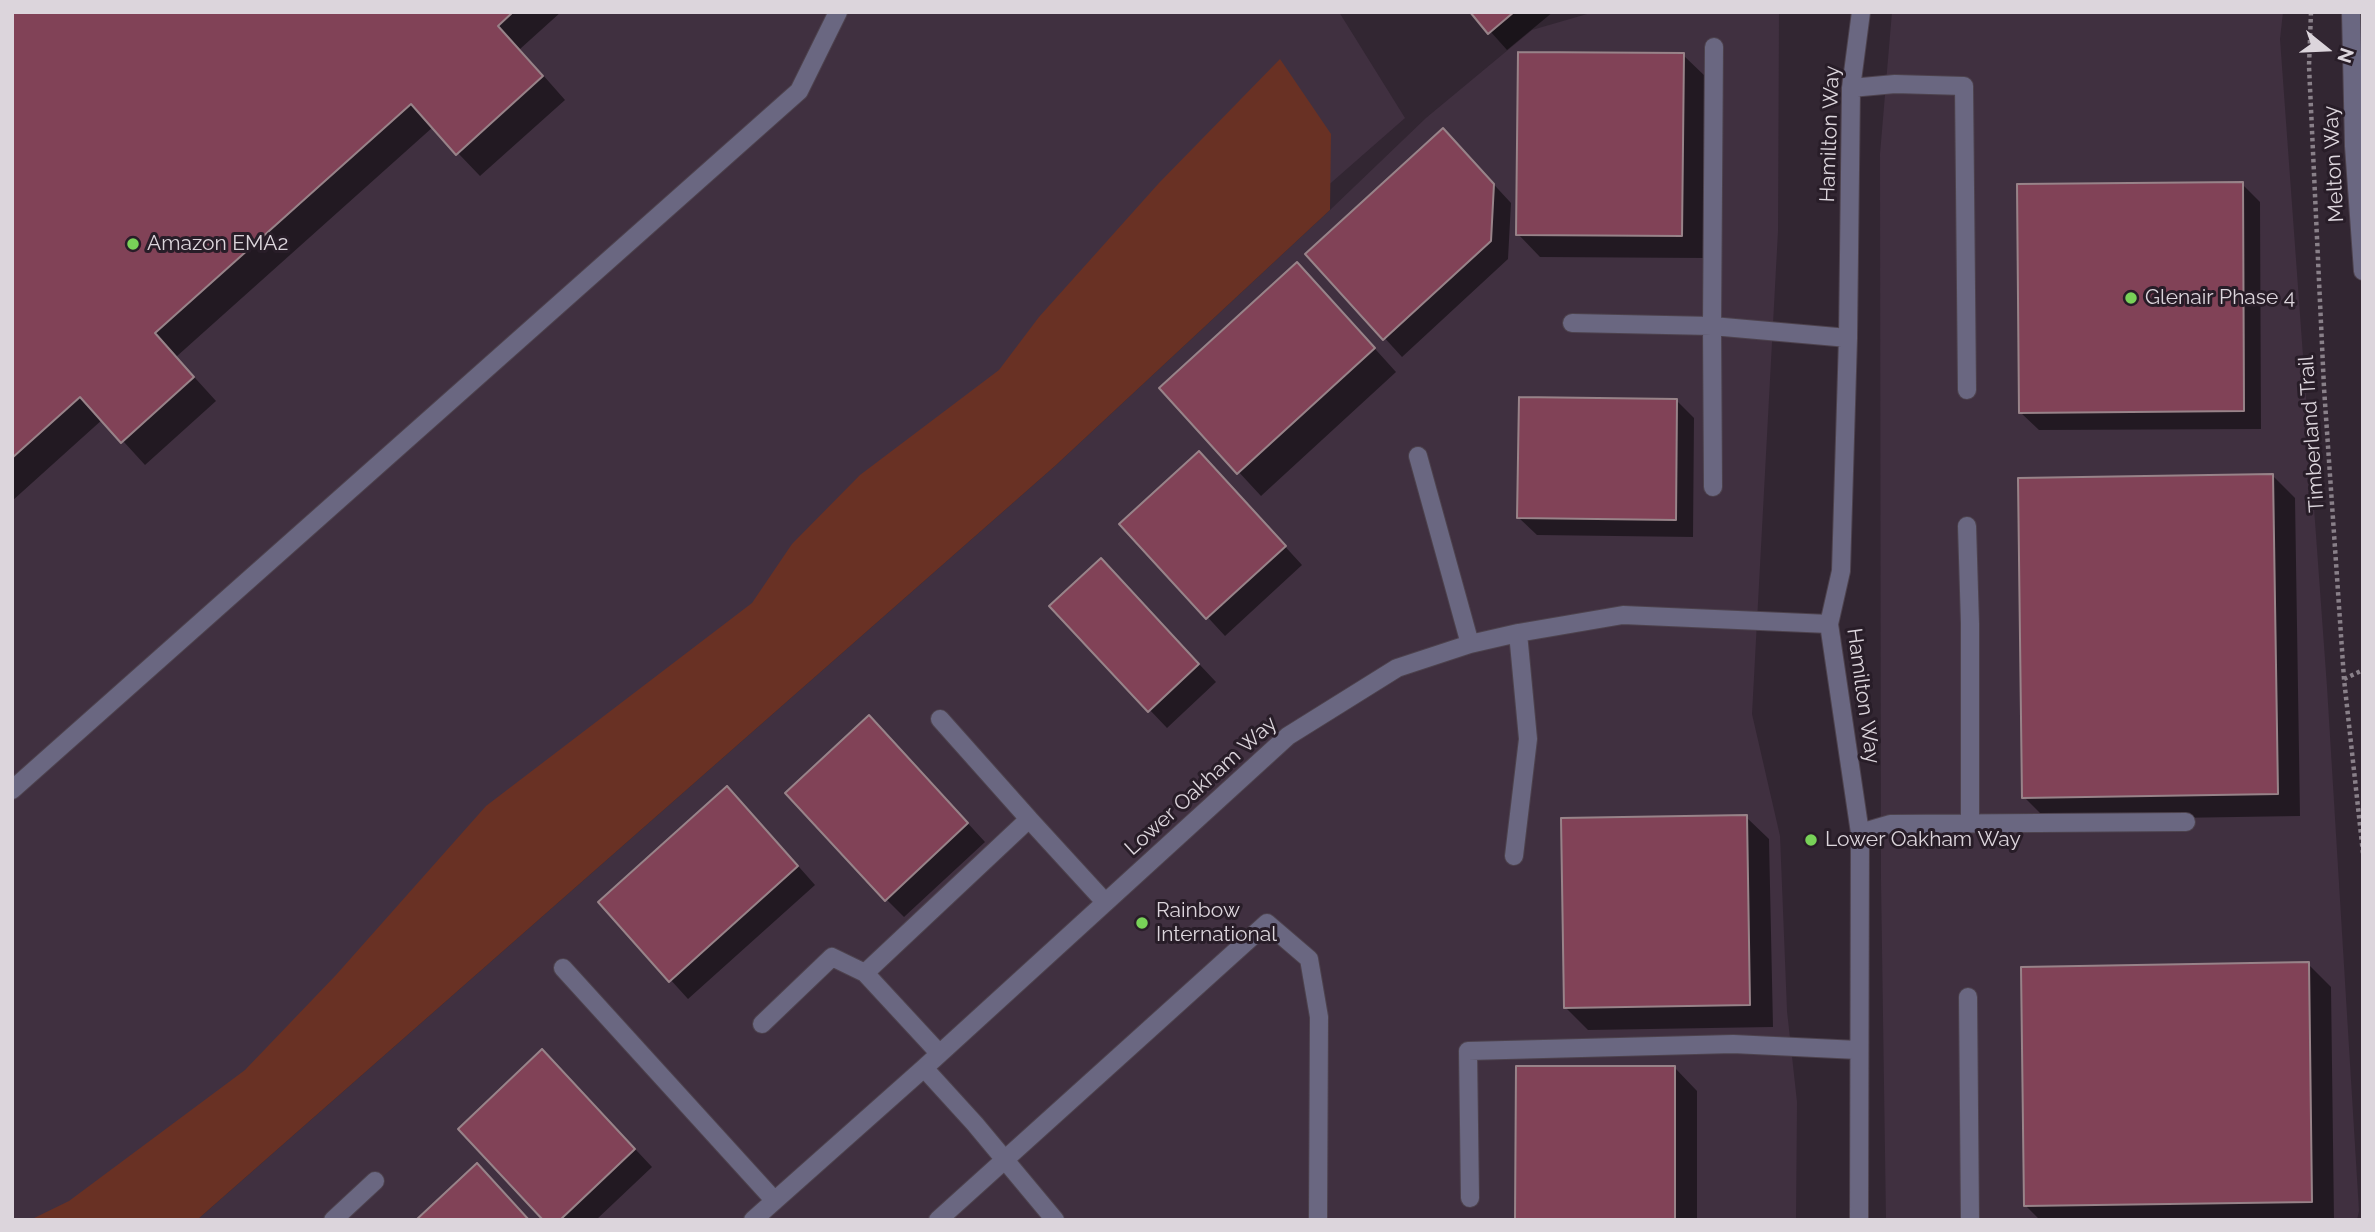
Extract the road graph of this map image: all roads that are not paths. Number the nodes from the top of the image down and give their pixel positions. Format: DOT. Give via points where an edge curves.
graph roads {
  1 [pos="838,12"];
  2 [pos="1861,12"];
  3 [pos="2351,12"];
  4 [pos="1714,47"];
  5 [pos="1852,88"];
  6 [pos="2358,146"];
  7 [pos="2363,271"];
  8 [pos="1572,323"];
  9 [pos="1712,326"];
  10 [pos="1848,338"];
  11 [pos="1967,390"];
  12 [pos="1418,456"];
  13 [pos="1713,487"];
  14 [pos="1967,526"];
  15 [pos="1829,624"];
  16 [pos="1518,633"];
  17 [pos="1469,644"];
  18 [pos="940,719"];
  19 [pos="12,790"];
  20 [pos="1029,819"];
  21 [pos="1970,821"];
  22 [pos="2186,822"];
  23 [pos="1860,833"];
  24 [pos="1514,856"];
  25 [pos="1105,902"];
  26 [pos="563,968"];
  27 [pos="865,973"];
  28 [pos="1968,997"];
  29 [pos="762,1024"];
  30 [pos="1858,1050"];
  31 [pos="939,1053"];
  32 [pos="924,1068"];
  33 [pos="1005,1160"];
  34 [pos="375,1181"];
  35 [pos="1470,1198"];
  36 [pos="774,1200"];
  37 [pos="333,1220"];
  38 [pos="753,1220"];
  39 [pos="938,1220"];
  40 [pos="1055,1220"];
  41 [pos="1318,1220"];
  42 [pos="1859,1220"];
  43 [pos="1970,1220"];
  1 -- 19 [label="street" via="799,91"];
  2 -- 5 [label="street, Hamilton Way"];
  3 -- 6 [label="street, Melton Way"];
  4 -- 9 [label="street"];
  5 -- 10 [label="street, Hamilton Way"];
  5 -- 11 [label="street" via="1964,86"];
  6 -- 7 [label="street, Melton Way"];
  8 -- 9 [label="street"];
  9 -- 10 [label="street"];
  9 -- 13 [label="street"];
  10 -- 15 [label="street, Hamilton Way" via="1841,571"];
  12 -- 17 [label="street"];
  14 -- 21 [label="street"];
  15 -- 16 [label="street, Lower Oakham Way" via="1623,615"];
  15 -- 23 [label="street, Hamilton Way"];
  16 -- 17 [label="street, Lower Oakham Way"];
  16 -- 24 [label="street" via="1528,738"];
  17 -- 25 [label="street, Lower Oakham Way" via="1397,668 1287,736"];
  18 -- 20 [label="street"];
  20 -- 25 [label="street"];
  20 -- 27 [label="street"];
  21 -- 22 [label="street"];
  21 -- 23 [label="street" via="1890,824"];
  23 -- 30 [label="street, Hamilton Way"];
  25 -- 31 [label="street, Lower Oakham Way"];
  26 -- 36 [label="street"];
  27 -- 29 [label="street" via="832,957"];
  27 -- 31 [label="street"];
  28 -- 43 [label="street"];
  30 -- 35 [label="street" via="1733,1044 1468,1051"];
  30 -- 42 [label="street, Hamilton Way"];
  31 -- 32 [label="street, Lower Oakham Way"];
  32 -- 33 [label="street"];
  32 -- 36 [label="street, Lower Oakham Way"];
  33 -- 39 [label="street"];
  33 -- 40 [label="street"];
  33 -- 41 [label="street" via="1267,923 1309,959 1319,1017"];
  34 -- 37 [label="street"];
  36 -- 38 [label="street, Lower Oakham Way"];
}
